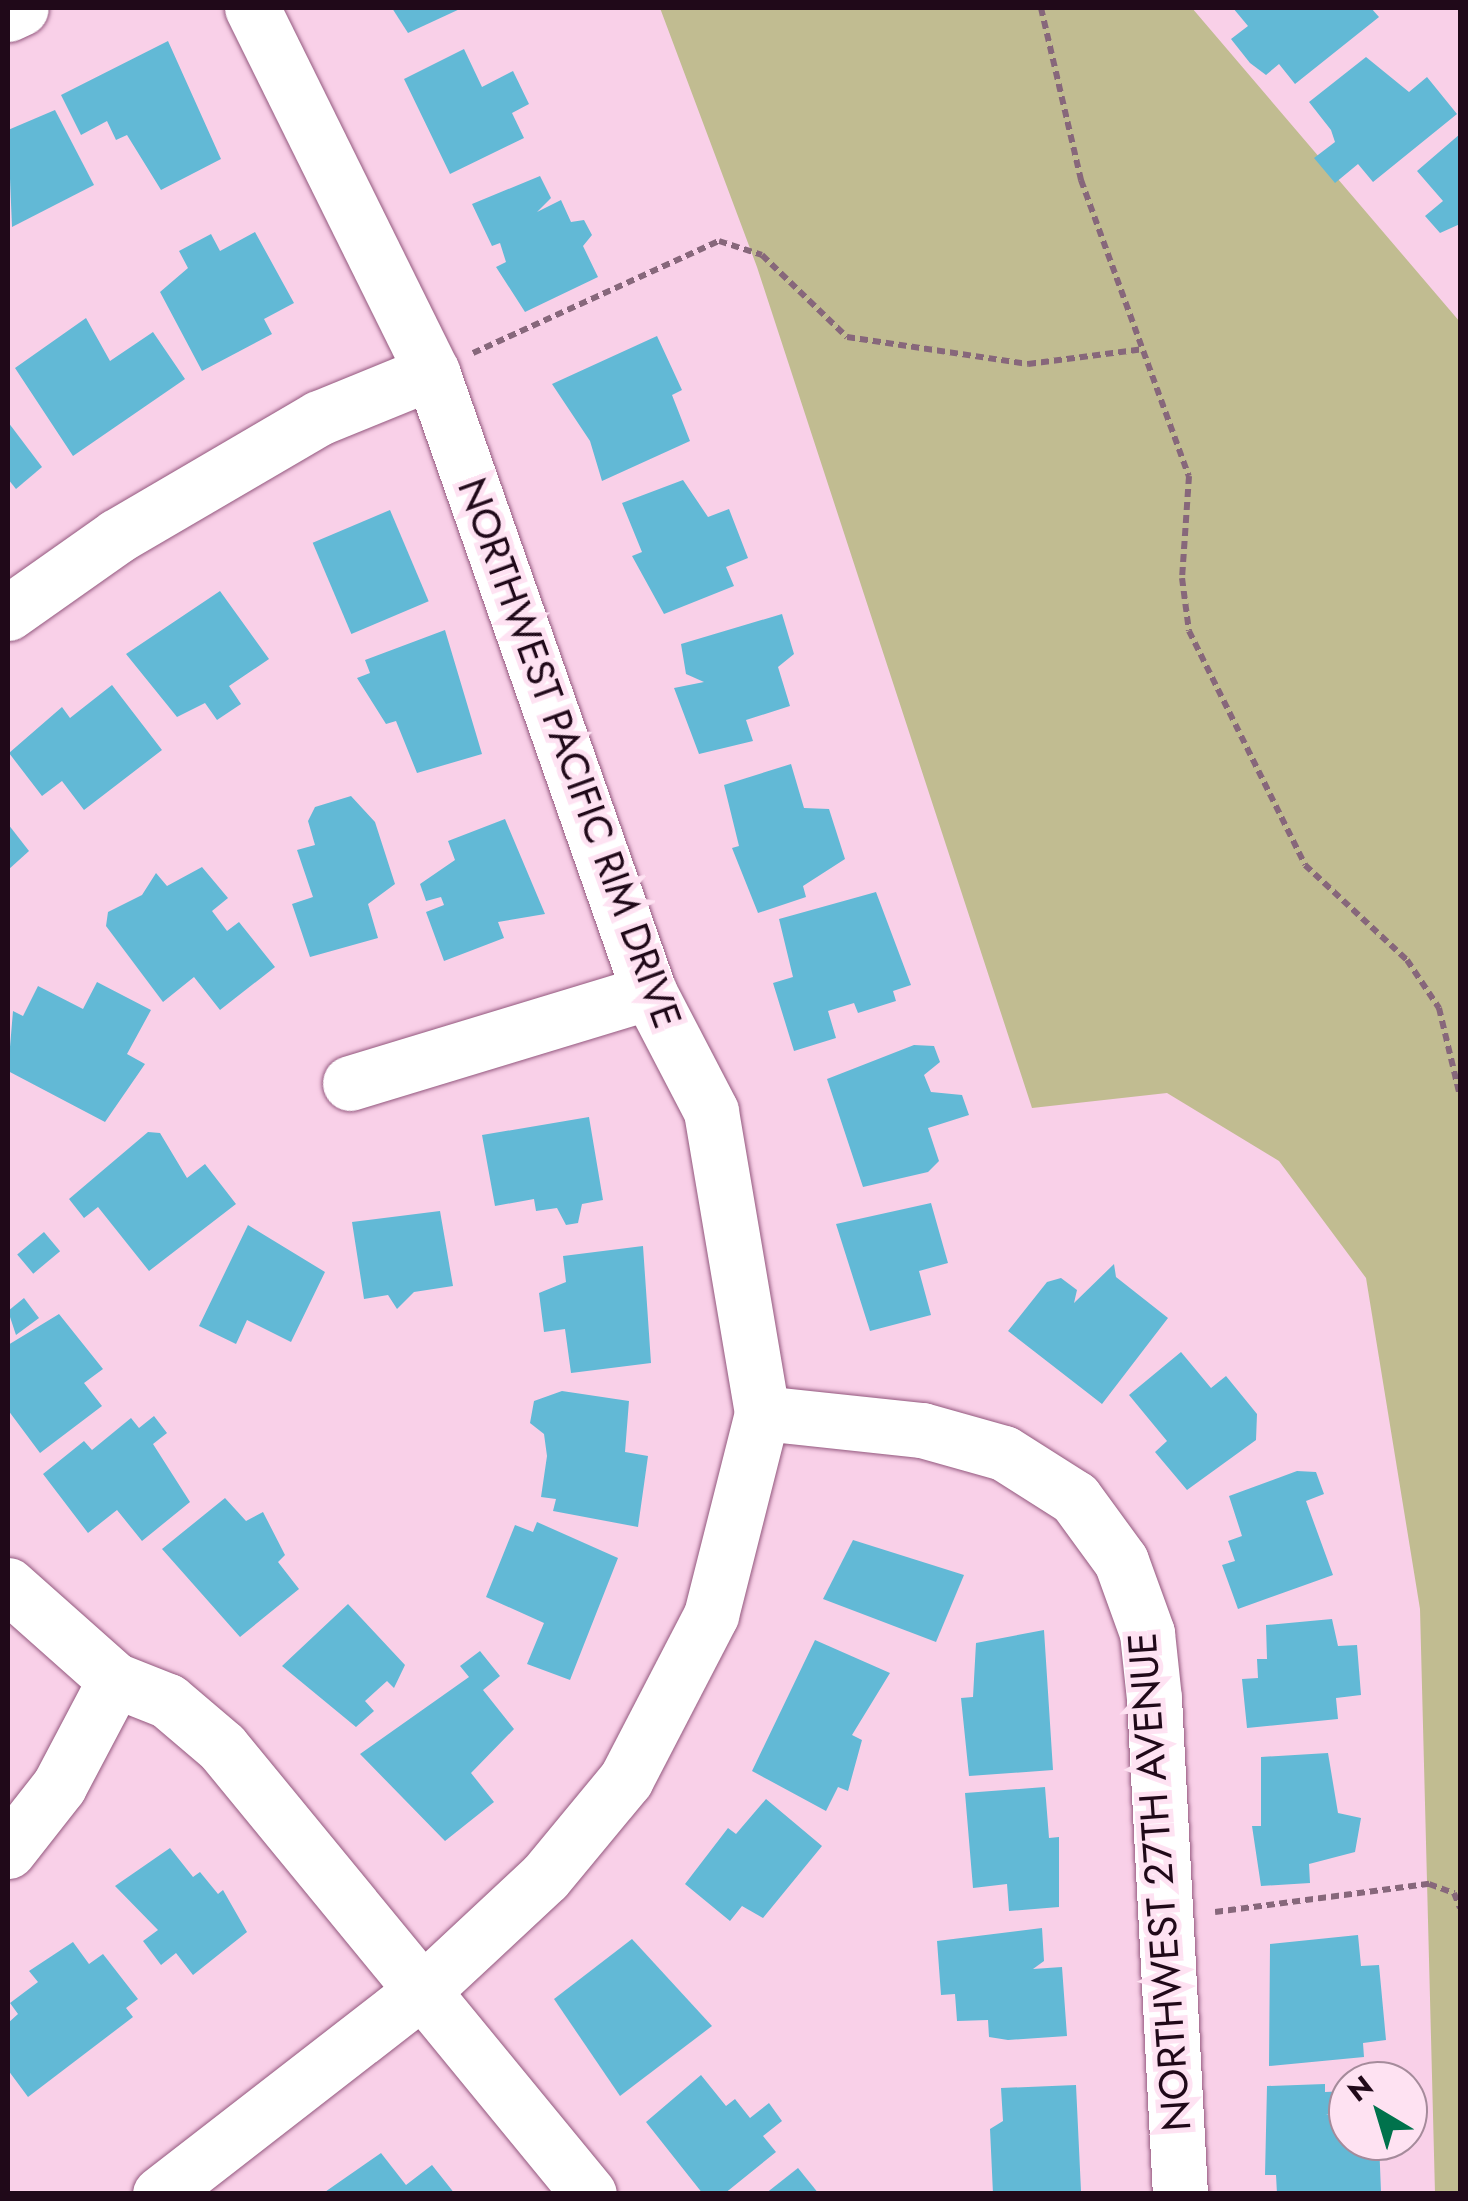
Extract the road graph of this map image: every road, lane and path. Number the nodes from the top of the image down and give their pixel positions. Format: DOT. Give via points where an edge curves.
graph roads {
  1 [pos="22,8"];
  2 [pos="252,8"];
  3 [pos="1040,8"];
  4 [pos="8,14"];
  5 [pos="1144,349"];
  6 [pos="432,372"];
  7 [pos="8,614"];
  8 [pos="649,992"];
  9 [pos="350,1083"];
  10 [pos="1460,1096"];
  11 [pos="762,1414"];
  12 [pos="8,1585"];
  13 [pos="115,1680"];
  14 [pos="8,1851"];
  15 [pos="1460,1908"];
  16 [pos="1165,1918"];
  17 [pos="426,1987"];
  18 [pos="160,2194"];
  19 [pos="589,2194"];
  20 [pos="1180,2194"];
  1 -- 4 [label="street"];
  2 -- 6 [label="street, NORTHWEST PACIFIC RIM DRIVE"];
  3 -- 5 [label="path" via="1081,180"];
  5 -- 6 [label="path" via="1028,364 847,338 762,255 719,241"];
  5 -- 10 [label="path" via="1189,476 1182,578 1189,631 1305,864 1407,960 1439,1008"];
  6 -- 7 [label="street" via="319,418 117,536"];
  6 -- 8 [label="street, NORTHWEST PACIFIC RIM DRIVE"];
  8 -- 9 [label="street"];
  8 -- 11 [label="street, NORTHWEST PACIFIC RIM DRIVE" via="711,1110 745,1269"];
  11 -- 16 [label="street, NORTHWEST 27TH AVENUE" via="922,1430 1004,1454 1075,1498 1121,1561 1147,1633"];
  11 -- 17 [label="street, NORTHWEST PACIFIC RIM DRIVE" via="710,1615 626,1779 545,1877"];
  12 -- 13 [label="street"];
  13 -- 14 [label="street" via="59,1786"];
  13 -- 17 [label="street" via="168,1701 222,1746"];
  15 -- 16 [label="path" via="1454,1892 1429,1884"];
  16 -- 20 [label="street, NORTHWEST 27TH AVENUE"];
  17 -- 18 [label="street, NORTHWEST PACIFIC RIM DRIVE"];
  17 -- 19 [label="street"];
}
